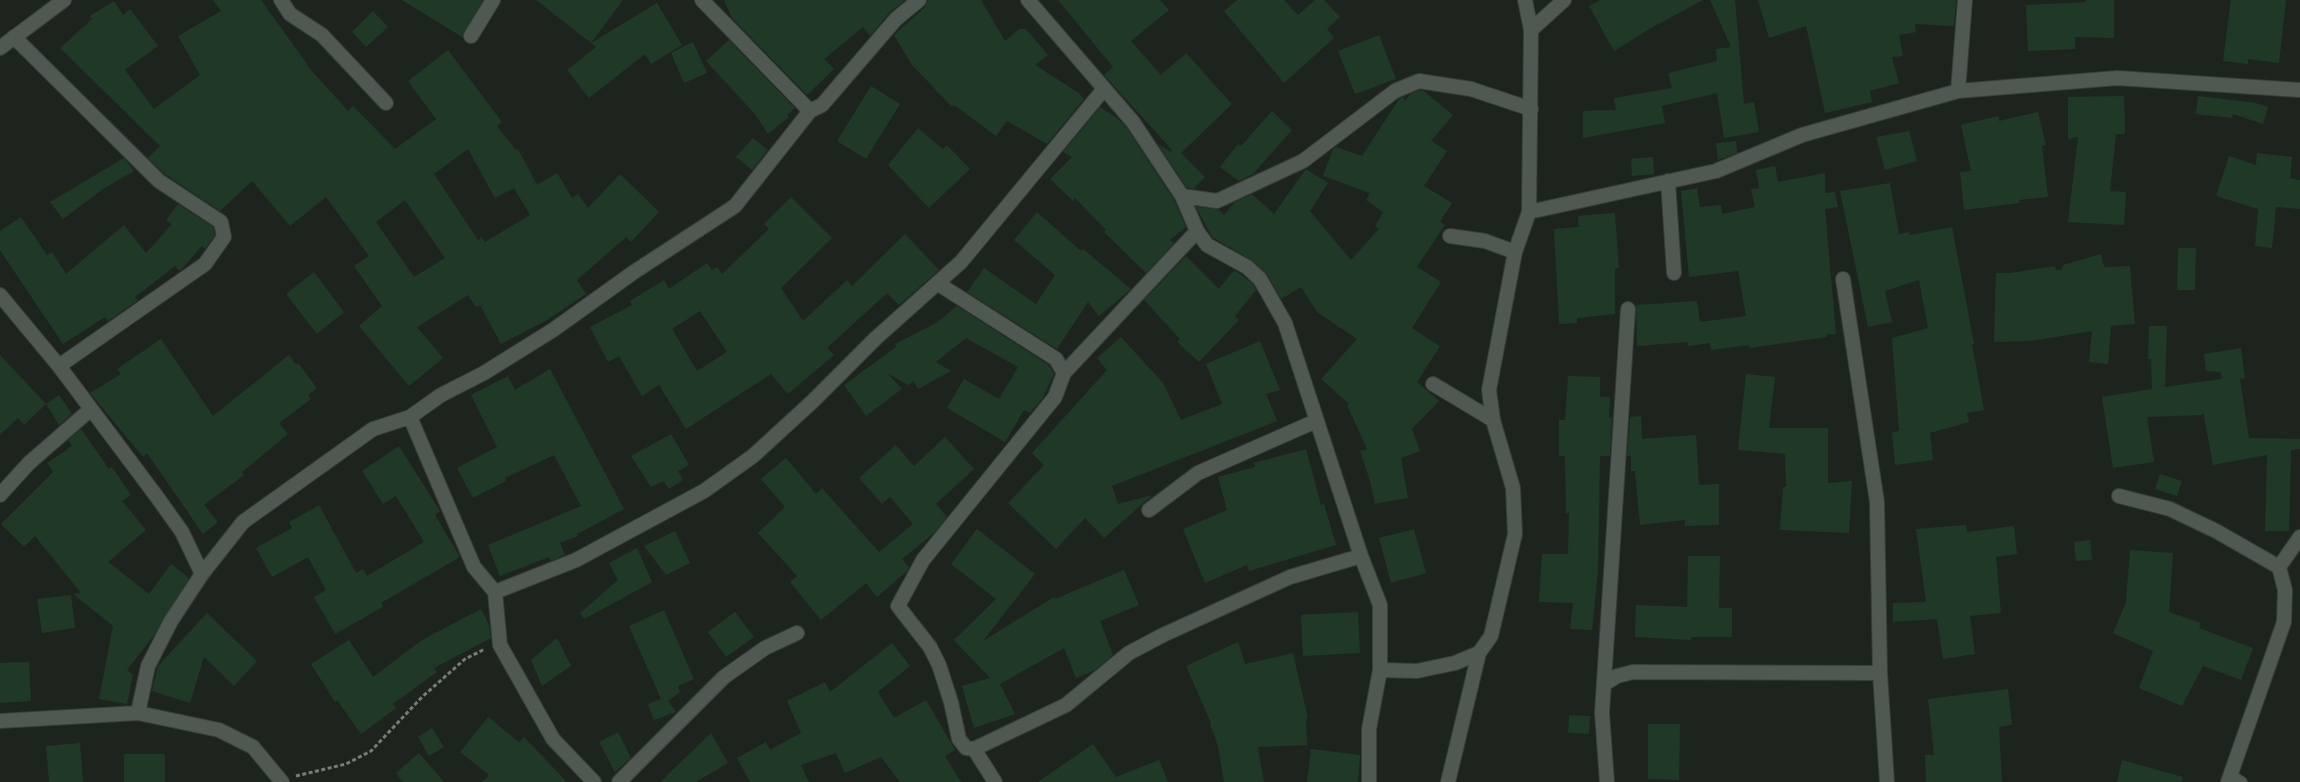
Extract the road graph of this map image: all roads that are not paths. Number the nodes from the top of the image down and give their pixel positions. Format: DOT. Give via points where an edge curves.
graph roads {
  1 [pos="64,0"];
  2 [pos="281,0"];
  3 [pos="493,0"];
  4 [pos="702,0"];
  5 [pos="919,0"];
  6 [pos="1028,0"];
  7 [pos="1525,0"];
  8 [pos="1564,0"];
  9 [pos="1965,0"];
  10 [pos="1531,30"];
  11 [pos="471,36"];
  12 [pos="14,37"];
  13 [pos="0,48"];
  14 [pos="1104,89"];
  15 [pos="2300,90"];
  16 [pos="1958,91"];
  17 [pos="386,103"];
  18 [pos="1531,109"];
  19 [pos="810,111"];
  20 [pos="1668,181"];
  21 [pos="1182,196"];
  22 [pos="1529,212"];
  23 [pos="1197,231"];
  24 [pos="1450,236"];
  25 [pos="1515,252"];
  26 [pos="1674,273"];
  27 [pos="1843,278"];
  28 [pos="937,282"];
  29 [pos="0,294"];
  30 [pos="1628,309"];
  31 [pos="59,366"];
  32 [pos="1064,373"];
  33 [pos="1433,384"];
  34 [pos="91,408"];
  35 [pos="410,417"];
  36 [pos="1316,420"];
  37 [pos="1493,420"];
  38 [pos="0,495"];
  39 [pos="2119,496"];
  40 [pos="1149,510"];
  41 [pos="2300,537"];
  42 [pos="1361,556"];
  43 [pos="2279,567"];
  44 [pos="202,574"];
  45 [pos="496,592"];
  46 [pos="797,634"];
  47 [pos="1479,653"];
  48 [pos="1607,654"];
  49 [pos="1380,670"];
  50 [pos="1633,672"];
  51 [pos="1880,673"];
  52 [pos="1606,683"];
  53 [pos="138,713"];
  54 [pos="0,721"];
  55 [pos="974,749"];
  56 [pos="2234,780"];
  57 [pos="282,781"];
  58 [pos="594,782"];
  59 [pos="619,782"];
  60 [pos="995,782"];
  61 [pos="1369,782"];
  62 [pos="1448,782"];
  63 [pos="1608,782"];
  64 [pos="1887,782"];
  1 -- 12 [label="street"];
  2 -- 17 [label="street" via="290,14 322,35"];
  3 -- 11 [label="street"];
  4 -- 19 [label="street"];
  5 -- 19 [label="street" via="896,19 822,105"];
  6 -- 14 [label="street"];
  7 -- 10 [label="street"];
  8 -- 10 [label="street"];
  9 -- 16 [label="street"];
  10 -- 18 [label="street"];
  12 -- 13 [label="street"];
  12 -- 31 [label="street" via="159,180 221,222 224,237 205,264"];
  14 -- 21 [label="street" via="1133,122"];
  14 -- 28 [label="street" via="961,262"];
  15 -- 16 [label="street" via="2117,78"];
  16 -- 20 [label="street" via="1802,135 1716,171"];
  18 -- 21 [label="street" via="1472,89 1419,81 1395,90 1303,161 1289,168 1217,201"];
  18 -- 22 [label="street"];
  19 -- 35 [label="street" via="735,206 553,330 441,395"];
  20 -- 22 [label="street"];
  20 -- 26 [label="street"];
  21 -- 23 [label="street"];
  22 -- 25 [label="street"];
  23 -- 32 [label="street"];
  23 -- 36 [label="street" via="1207,245 1246,267 1260,280 1285,323"];
  24 -- 25 [label="street" via="1485,241"];
  25 -- 37 [label="street" via="1489,390"];
  27 -- 51 [label="street" via="1877,502"];
  28 -- 32 [label="street" via="1056,359"];
  28 -- 45 [label="street" via="754,456 704,492 576,560"];
  29 -- 31 [label="street"];
  30 -- 48 [label="street"];
  31 -- 34 [label="street"];
  32 -- 55 [label="street" via="1056,397 923,560 898,606 930,647 948,693 959,738 966,748"];
  33 -- 37 [label="street"];
  34 -- 38 [label="street" via="29,463"];
  34 -- 44 [label="street" via="182,532"];
  35 -- 44 [label="street" via="374,429 243,522"];
  35 -- 45 [label="street" via="474,568"];
  36 -- 40 [label="street" via="1198,473"];
  36 -- 42 [label="street"];
  37 -- 47 [label="street" via="1512,488 1515,534 1491,636"];
  39 -- 43 [label="street" via="2170,509"];
  41 -- 43 [label="street"];
  42 -- 49 [label="street" via="1380,605"];
  42 -- 55 [label="street" via="1290,577 1162,635 1129,653 1066,705"];
  43 -- 56 [label="street" via="2284,590 2284,622"];
  44 -- 53 [label="street" via="171,621 148,666"];
  45 -- 58 [label="street" via="500,645 553,739"];
  46 -- 59 [label="street" via="765,648 724,677"];
  47 -- 49 [label="street" via="1455,663 1417,671"];
  47 -- 62 [label="street"];
  48 -- 50 [label="street"];
  48 -- 52 [label="street"];
  49 -- 61 [label="street" via="1369,729"];
  50 -- 51 [label="street"];
  50 -- 52 [label="street"];
  51 -- 64 [label="street"];
  52 -- 63 [label="street" via="1602,713"];
  53 -- 54 [label="street"];
  53 -- 57 [label="street" via="219,730 253,747"];
  55 -- 60 [label="street"];
}
